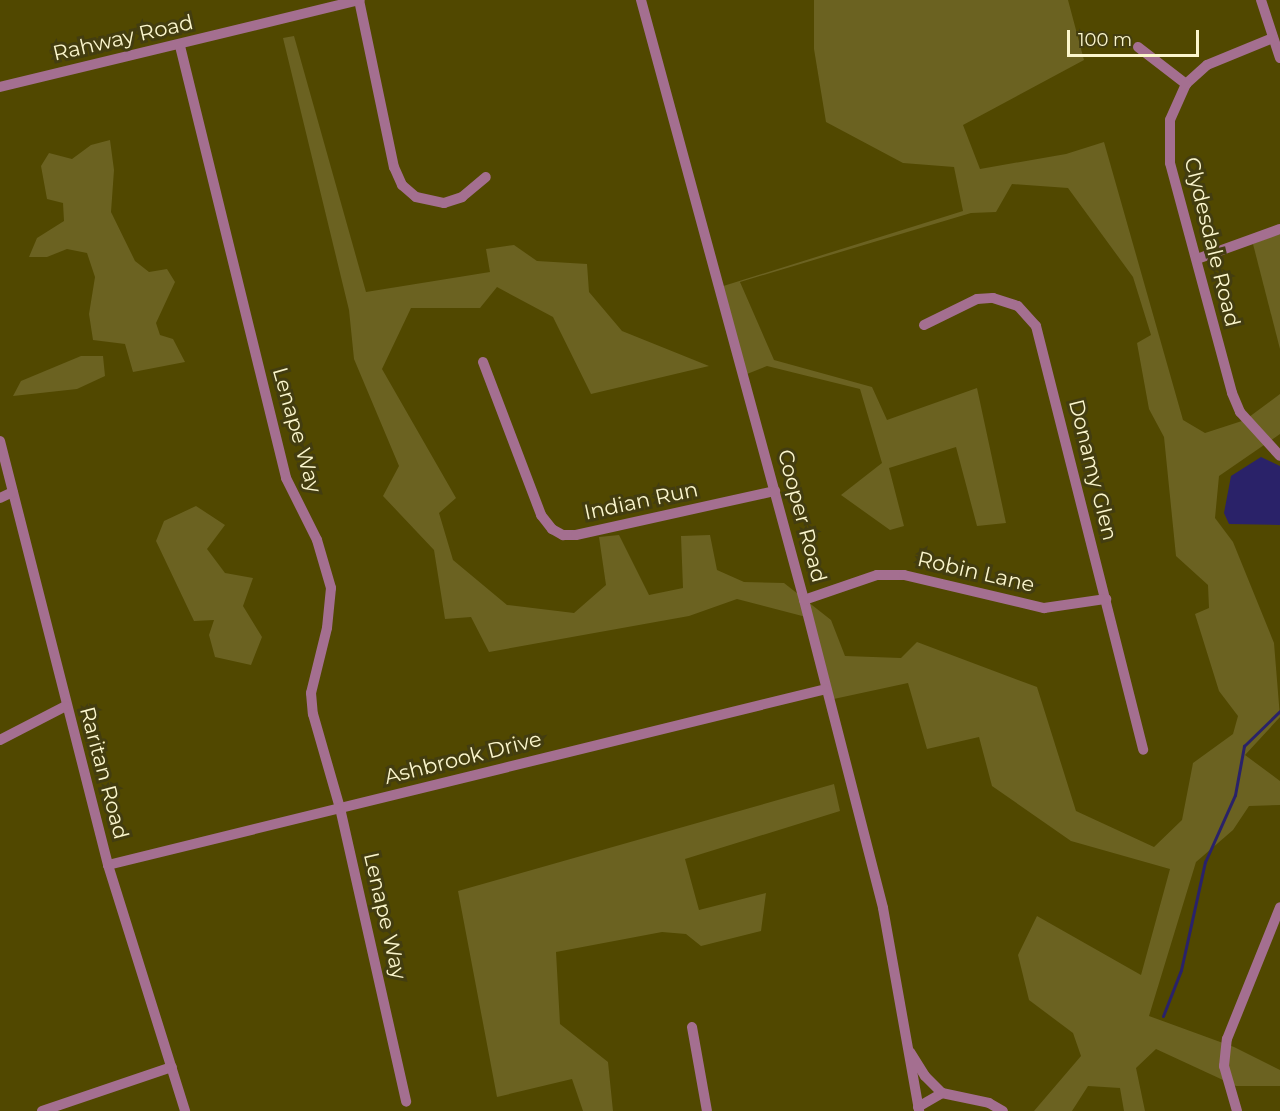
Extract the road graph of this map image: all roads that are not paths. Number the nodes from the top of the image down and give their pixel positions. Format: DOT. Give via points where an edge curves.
graph roads {
  1 [pos="360,0"];
  2 [pos="641,0"];
  3 [pos="1261,0"];
  4 [pos="1273,38"];
  5 [pos="180,46"];
  6 [pos="1138,47"];
  7 [pos="1280,58"];
  8 [pos="1186,84"];
  9 [pos="0,87"];
  10 [pos="486,177"];
  11 [pos="1280,229"];
  12 [pos="1197,259"];
  13 [pos="924,325"];
  14 [pos="483,362"];
  15 [pos="0,441"];
  16 [pos="1280,456"];
  17 [pos="775,491"];
  18 [pos="13,492"];
  19 [pos="0,498"];
  20 [pos="1106,599"];
  21 [pos="804,600"];
  22 [pos="826,689"];
  23 [pos="66,706"];
  24 [pos="0,740"];
  25 [pos="1143,750"];
  26 [pos="340,808"];
  27 [pos="108,865"];
  28 [pos="1280,907"];
  29 [pos="692,1027"];
  30 [pos="907,1046"];
  31 [pos="171,1067"];
  32 [pos="942,1093"];
  33 [pos="406,1102"];
  34 [pos="918,1109"];
  35 [pos="42,1111"];
  36 [pos="185,1111"];
  37 [pos="707,1111"];
  38 [pos="1003,1111"];
  39 [pos="1237,1111"];
  1 -- 5 [label="street, Rahway Road"];
  1 -- 10 [label="street" via="394,167 402,185 416,197 444,203 462,197"];
  2 -- 17 [label="street, Cooper Road"];
  3 -- 4 [label="street"];
  4 -- 7 [label="street"];
  4 -- 8 [label="street, Clydesdale Road" via="1207,65"];
  5 -- 9 [label="street, Rahway Road"];
  5 -- 26 [label="street, Lenape Way" via="286,478 317,540 331,588 327,628 311,693 313,714"];
  6 -- 8 [label="street"];
  8 -- 12 [label="street, Clydesdale Road" via="1170,120 1170,163"];
  11 -- 12 [label="street"];
  12 -- 16 [label="street, Clydesdale Road" via="1240,412"];
  13 -- 20 [label="street, Donamy Glen" via="965,304 993,298 1018,306 1033,321"];
  14 -- 17 [label="street, Indian Run" via="542,515 563,535"];
  15 -- 18 [label="street, Raritan Road"];
  17 -- 21 [label="street, Cooper Road"];
  18 -- 19 [label="street"];
  18 -- 23 [label="street, Raritan Road"];
  20 -- 21 [label="street, Robin Lane" via="1044,608 904,574 877,576"];
  20 -- 25 [label="street, Donamy Glen"];
  21 -- 22 [label="street, Cooper Road"];
  22 -- 26 [label="street, Ashbrook Drive"];
  22 -- 30 [label="street, Cooper Road" via="883,908"];
  23 -- 24 [label="street"];
  23 -- 27 [label="street, Raritan Road"];
  26 -- 27 [label="street, Ashbrook Drive"];
  26 -- 33 [label="street, Lenape Way"];
  27 -- 31 [label="street, Raritan Road"];
  28 -- 39 [label="street" via="1227,1039 1224,1066"];
  29 -- 37 [label="street"];
  30 -- 32 [label="street, Cooper Road" via="925,1076"];
  30 -- 34 [label="street, Cooper Road"];
  31 -- 35 [label="street"];
  31 -- 36 [label="street, Raritan Road"];
  32 -- 34 [label="street, Cooper Road"];
  32 -- 38 [label="street" via="989,1103"];
}
